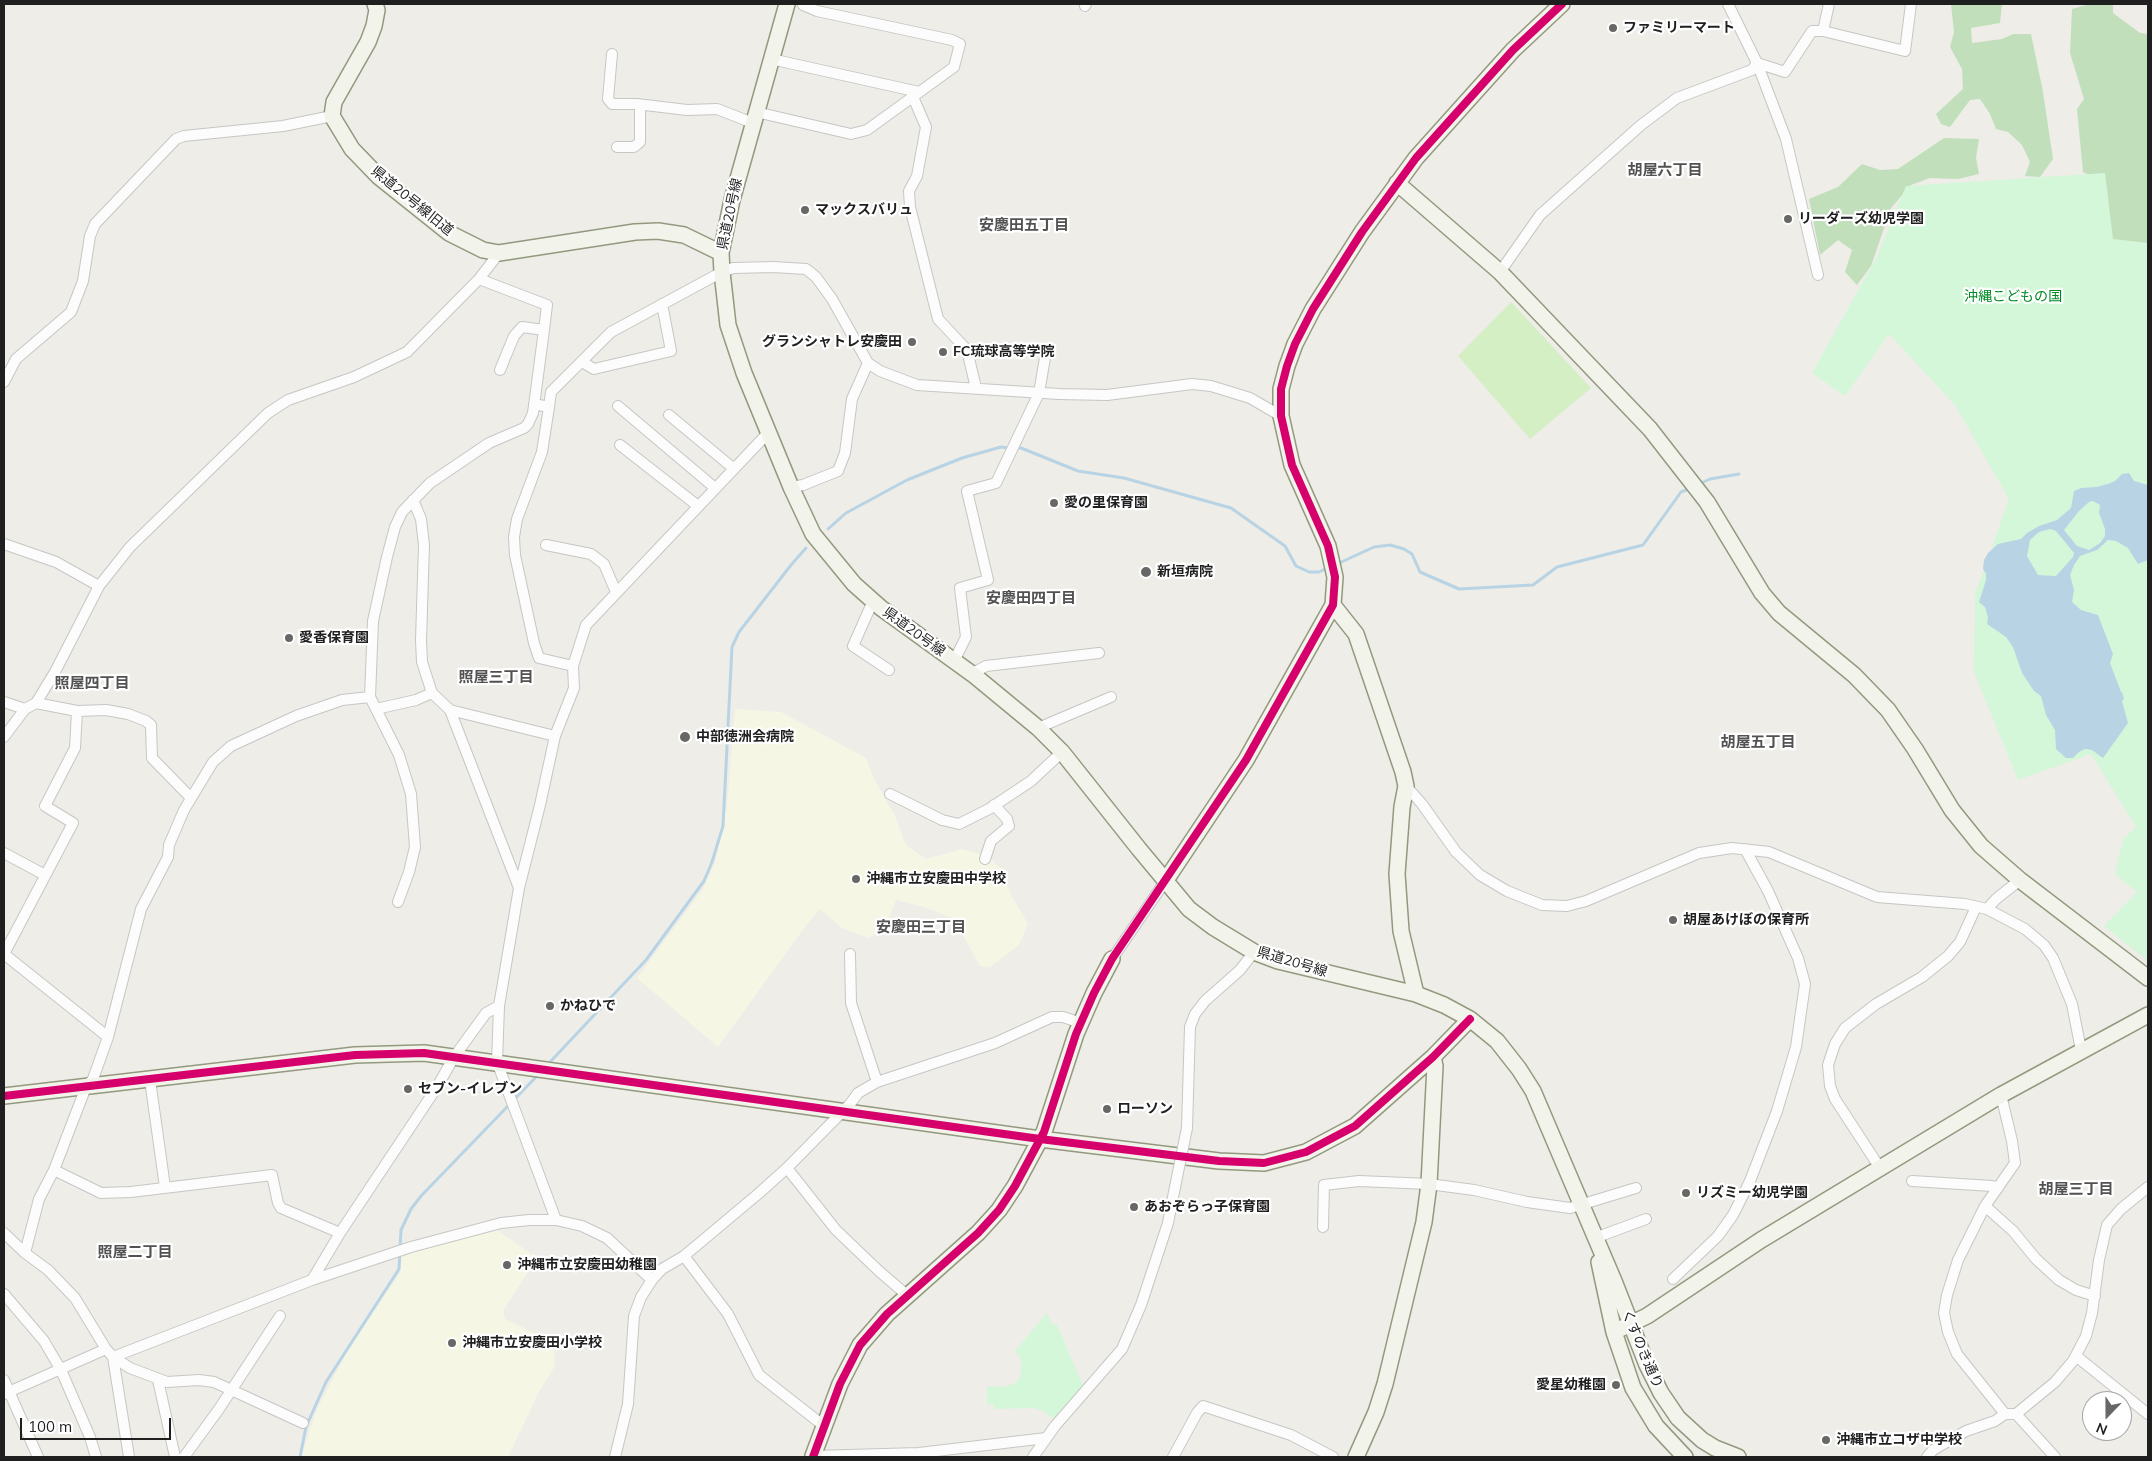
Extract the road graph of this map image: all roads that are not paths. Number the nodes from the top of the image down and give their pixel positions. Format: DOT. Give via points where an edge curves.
graph roads {
  1 [pos="375,4"];
  2 [pos="787,4"];
  3 [pos="807,4"];
  4 [pos="1562,4"];
  5 [pos="1728,4"];
  6 [pos="1828,4"];
  7 [pos="1911,4"];
  8 [pos="1823,31"];
  9 [pos="612,54"];
  10 [pos="771,59"];
  11 [pos="1757,63"];
  12 [pos="916,95"];
  13 [pos="640,105"];
  14 [pos="332,116"];
  15 [pos="754,117"];
  16 [pos="617,147"];
  17 [pos="1397,183"];
  18 [pos="499,253"];
  19 [pos="721,253"];
  20 [pos="722,272"];
  21 [pos="1500,272"];
  22 [pos="1818,275"];
  23 [pos="480,279"];
  24 [pos="662,304"];
  25 [pos="544,330"];
  26 [pos="1046,352"];
  27 [pos="582,362"];
  28 [pos="868,363"];
  29 [pos="500,370"];
  30 [pos="4,382"];
  31 [pos="976,388"];
  32 [pos="1039,393"];
  33 [pos="534,404"];
  34 [pos="618,406"];
  35 [pos="549,408"];
  36 [pos="669,415"];
  37 [pos="1281,416"];
  38 [pos="768,433"];
  39 [pos="620,445"];
  40 [pos="734,468"];
  41 [pos="791,487"];
  42 [pos="715,488"];
  43 [pos="413,500"];
  44 [pos="698,506"];
  45 [pos="4,544"];
  46 [pos="546,545"];
  47 [pos="99,586"];
  48 [pos="616,592"];
  49 [pos="873,601"];
  50 [pos="1333,605"];
  51 [pos="1099,653"];
  52 [pos="954,661"];
  53 [pos="573,666"];
  54 [pos="888,670"];
  55 [pos="971,674"];
  56 [pos="432,692"];
  57 [pos="370,697"];
  58 [pos="1111,697"];
  59 [pos="4,702"];
  60 [pos="36,703"];
  61 [pos="25,709"];
  62 [pos="376,709"];
  63 [pos="77,710"];
  64 [pos="450,710"];
  65 [pos="1038,728"];
  66 [pos="555,736"];
  67 [pos="4,737"];
  68 [pos="1062,752"];
  69 [pos="1406,786"];
  70 [pos="890,794"];
  71 [pos="191,798"];
  72 [pos="994,805"];
  73 [pos="1745,849"];
  74 [pos="4,853"];
  75 [pos="985,859"];
  76 [pos="45,875"];
  77 [pos="1166,880"];
  78 [pos="2020,880"];
  79 [pos="519,888"];
  80 [pos="398,902"];
  81 [pos="1976,906"];
  82 [pos="1987,909"];
  83 [pos="1254,952"];
  84 [pos="850,954"];
  85 [pos="1112,959"];
  86 [pos="2148,978"];
  87 [pos="1416,994"];
  88 [pos="499,1006"];
  89 [pos="2148,1015"];
  90 [pos="1470,1018"];
  91 [pos="1080,1024"];
  92 [pos="108,1037"];
  93 [pos="2081,1050"];
  94 [pos="454,1057"];
  95 [pos="1433,1057"];
  96 [pos="497,1062"];
  97 [pos="150,1080"];
  98 [pos="877,1082"];
  99 [pos="86,1087"];
  100 [pos="2001,1095"];
  101 [pos="4,1096"];
  102 [pos="843,1111"];
  103 [pos="1040,1138"];
  104 [pos="787,1168"];
  105 [pos="1880,1168"];
  106 [pos="54,1170"];
  107 [pos="1912,1181"];
  108 [pos="1429,1184"];
  109 [pos="165,1187"];
  110 [pos="2148,1187"];
  111 [pos="1636,1188"];
  112 [pos="1998,1188"];
  113 [pos="1582,1206"];
  114 [pos="1985,1206"];
  115 [pos="556,1220"];
  116 [pos="1646,1220"];
  117 [pos="1323,1227"];
  118 [pos="4,1233"];
  119 [pos="340,1233"];
  120 [pos="1595,1238"];
  121 [pos="25,1253"];
  122 [pos="684,1256"];
  123 [pos="1673,1279"];
  124 [pos="312,1280"];
  125 [pos="652,1280"];
  126 [pos="4,1294"];
  127 [pos="908,1296"];
  128 [pos="2095,1296"];
  129 [pos="280,1316"];
  130 [pos="1631,1325"];
  131 [pos="1614,1332"];
  132 [pos="109,1353"];
  133 [pos="2076,1356"];
  134 [pos="62,1370"];
  135 [pos="4,1380"];
  136 [pos="158,1380"];
  137 [pos="231,1390"];
  138 [pos="6,1393"];
  139 [pos="2005,1414"];
  140 [pos="2016,1414"];
  141 [pos="2148,1414"];
  142 [pos="303,1423"];
  143 [pos="824,1426"];
  144 [pos="1046,1438"];
  145 [pos="813,1456"];
  146 [pos="1732,1456"];
  147 [pos="38,1457"];
  148 [pos="96,1457"];
  149 [pos="129,1457"];
  150 [pos="175,1457"];
  151 [pos="184,1457"];
  152 [pos="615,1457"];
  153 [pos="1033,1457"];
  154 [pos="1173,1457"];
  155 [pos="1333,1457"];
  156 [pos="1356,1457"];
  157 [pos="1685,1457"];
  158 [pos="1927,1457"];
  159 [pos="2054,1457"];
  1 -- 14 [label="street" via="377,10 368,42 334,102"];
  2 -- 3 [label="street"];
  2 -- 10 [label="street, 県道20号線"];
  3 -- 12 [label="street" via="817,11 960,44 954,67"];
  4 -- 17 [label="street" via="1513,50"];
  5 -- 11 [label="street"];
  6 -- 8 [label="street"];
  7 -- 8 [label="street" via="1905,52"];
  8 -- 11 [label="street" via="1812,32 1785,72"];
  9 -- 13 [label="street" via="608,99 612,104"];
  10 -- 12 [label="street"];
  10 -- 15 [label="street, 県道20号線"];
  11 -- 21 [label="street" via="1752,70 1677,98 1641,125 1540,215"];
  11 -- 22 [label="street" via="1786,139"];
  12 -- 15 [label="street" via="867,130 851,134"];
  12 -- 31 [label="street" via="926,127 917,176 909,191 910,207 938,319 967,350"];
  13 -- 15 [label="street" via="686,110 717,109"];
  13 -- 16 [label="street" via="640,142 634,146"];
  14 -- 18 [label="street, 県道20号線旧道" via="352,149 379,177 449,233 483,250"];
  14 -- 30 [label="street" via="283,126 176,139 95,224 83,281 71,312 16,359"];
  15 -- 19 [label="street, 県道20号線"];
  17 -- 21 [label="street"];
  17 -- 37 [label="street" via="1362,232 1295,344 1282,389"];
  18 -- 19 [label="street, 県道20号線旧道" via="658,231 684,235"];
  18 -- 23 [label="street"];
  19 -- 20 [label="street, 県道20号線"];
  20 -- 24 [label="street"];
  20 -- 28 [label="street" via="733,268 806,269 832,299"];
  20 -- 38 [label="street, 県道20号線" via="728,325"];
  21 -- 78 [label="street" via="1627,403 1695,486 1762,593 1779,613 1854,675 1888,710 1966,829"];
  23 -- 25 [label="street" via="547,305"];
  23 -- 47 [label="street" via="408,352 354,377 288,400 268,413 130,547"];
  24 -- 27 [label="street" via="611,332"];
  24 -- 27 [label="street" via="671,351 594,369"];
  25 -- 29 [label="street" via="522,327 514,336"];
  25 -- 33 [label="street"];
  26 -- 32 [label="street"];
  27 -- 35 [label="street" via="551,392"];
  28 -- 31 [label="street" via="917,385"];
  28 -- 41 [label="street" via="852,399 845,453 838,470"];
  31 -- 32 [label="street"];
  32 -- 37 [label="street" via="1107,395 1192,384 1211,386 1250,398"];
  32 -- 52 [label="street" via="996,483 967,491 988,580 960,588 966,637"];
  33 -- 35 [label="street"];
  33 -- 43 [label="street" via="533,413 524,428 489,443 430,484"];
  34 -- 42 [label="street"];
  35 -- 53 [label="street" via="542,452 517,519 514,555 539,658"];
  36 -- 40 [label="street"];
  37 -- 50 [label="street" via="1292,465 1328,546"];
  38 -- 40 [label="street"];
  38 -- 41 [label="street, 県道20号線"];
  39 -- 44 [label="street"];
  40 -- 42 [label="street"];
  41 -- 49 [label="street, 県道20号線" via="819,541 854,584"];
  42 -- 44 [label="street"];
  43 -- 56 [label="street" via="421,519 424,545 422,662"];
  43 -- 57 [label="street" via="395,527 373,621"];
  44 -- 48 [label="street"];
  45 -- 47 [label="street" via="56,562"];
  46 -- 48 [label="street" via="591,554 604,564"];
  47 -- 60 [label="street"];
  48 -- 53 [label="street" via="586,625"];
  49 -- 52 [label="street, 県道20号線"];
  49 -- 54 [label="street" via="853,646"];
  50 -- 69 [label="street" via="1356,634 1399,756"];
  50 -- 77 [label="street" via="1246,760"];
  51 -- 55 [label="street" via="986,666"];
  52 -- 55 [label="street, 県道20号線"];
  53 -- 66 [label="street" via="574,688"];
  55 -- 65 [label="street, 県道20号線"];
  56 -- 62 [label="street" via="416,700"];
  56 -- 64 [label="street"];
  57 -- 62 [label="street"];
  57 -- 71 [label="street" via="342,700 296,716 231,746 213,762"];
  58 -- 65 [label="street"];
  59 -- 61 [label="street"];
  60 -- 61 [label="street"];
  60 -- 63 [label="street"];
  61 -- 67 [label="street"];
  62 -- 80 [label="street" via="399,755 412,794 415,847"];
  63 -- 71 [label="street" via="128,714 151,725 152,758"];
  63 -- 76 [label="street" via="75,748 45,806 73,823"];
  64 -- 66 [label="street"];
  64 -- 79 [label="street"];
  65 -- 68 [label="street, 県道20号線"];
  66 -- 79 [label="street"];
  68 -- 72 [label="street" via="1031,781"];
  68 -- 77 [label="street, 県道20号線"];
  69 -- 73 [label="street" via="1456,852 1480,875 1542,905 1567,906 1586,901 1699,853"];
  69 -- 87 [label="street" via="1397,874 1401,930"];
  70 -- 72 [label="street" via="942,820 958,824"];
  71 -- 92 [label="street" via="170,845 168,858 141,909"];
  72 -- 75 [label="street" via="1007,819 1008,826 991,841"];
  73 -- 81 [label="street" via="1769,852 1877,897"];
  73 -- 123 [label="street" via="1768,890 1801,967 1805,984 1796,1047 1777,1111 1733,1215 1718,1236"];
  74 -- 76 [label="street"];
  76 -- 92 [label="street" via="4,954"];
  77 -- 83 [label="street, 県道20号線" via="1200,918"];
  77 -- 85 [label="street"];
  78 -- 82 [label="street"];
  78 -- 86 [label="street"];
  79 -- 88 [label="street"];
  81 -- 82 [label="street"];
  81 -- 105 [label="street" via="1960,942 1948,956 1922,977 1876,1004 1845,1028 1834,1044 1828,1065 1830,1086"];
  82 -- 93 [label="street" via="2025,929 2044,944 2072,1004"];
  83 -- 87 [label="street, 県道20号線" via="1306,969"];
  83 -- 144 [label="street, bridge" via="1240,970 1205,1000 1190,1027 1186,1128 1168,1223 1141,1305 1122,1349"];
  84 -- 98 [label="street" via="850,1003"];
  85 -- 91 [label="street"];
  87 -- 90 [label="street, 県道20号線"];
  88 -- 94 [label="street" via="486,1013"];
  88 -- 96 [label="street"];
  89 -- 93 [label="street"];
  90 -- 95 [label="street"];
  90 -- 113 [label="street, くすのき通り" via="1497,1041 1520,1069 1533,1091"];
  91 -- 98 [label="street" via="1062,1017 1052,1018 995,1044"];
  91 -- 103 [label="street"];
  92 -- 99 [label="street" via="93,1079"];
  93 -- 100 [label="street"];
  94 -- 96 [label="street"];
  94 -- 97 [label="street" via="390,1053"];
  94 -- 119 [label="street"];
  95 -- 103 [label="street" via="1355,1126 1324,1144 1285,1159 1264,1163 1219,1160"];
  95 -- 108 [label="street"];
  96 -- 102 [label="street"];
  96 -- 115 [label="street"];
  97 -- 99 [label="street"];
  97 -- 109 [label="street"];
  98 -- 102 [label="street" via="858,1093"];
  99 -- 101 [label="street"];
  99 -- 106 [label="street"];
  100 -- 105 [label="street"];
  100 -- 112 [label="street" via="2015,1163"];
  102 -- 103 [label="street"];
  102 -- 104 [label="street"];
  103 -- 127 [label="street" via="999,1210 960,1251"];
  104 -- 122 [label="street"];
  104 -- 127 [label="street" via="836,1230"];
  105 -- 130 [label="street" via="1760,1240"];
  106 -- 109 [label="street" via="101,1193"];
  106 -- 121 [label="street" via="39,1199"];
  107 -- 112 [label="street"];
  108 -- 113 [label="street" via="1527,1202 1570,1208"];
  108 -- 117 [label="street" via="1359,1181 1324,1185"];
  108 -- 156 [label="street" via="1424,1222 1385,1384"];
  109 -- 119 [label="street" via="272,1175 282,1208"];
  110 -- 128 [label="street" via="2107,1225"];
  111 -- 113 [label="street"];
  112 -- 114 [label="street"];
  113 -- 120 [label="street, くすのき通り"];
  114 -- 128 [label="street" via="2059,1280"];
  114 -- 139 [label="street" via="1951,1278 1944,1313 1957,1354"];
  115 -- 124 [label="street" via="501,1223 411,1247"];
  115 -- 125 [label="street" via="582,1226 607,1238"];
  116 -- 120 [label="street"];
  118 -- 121 [label="street"];
  119 -- 124 [label="street"];
  120 -- 130 [label="street, くすのき通り"];
  120 -- 131 [label="street, くすのき通り"];
  121 -- 132 [label="street" via="48,1270 75,1298"];
  122 -- 125 [label="street" via="662,1269"];
  122 -- 143 [label="street" via="728,1314 759,1375"];
  124 -- 132 [label="street"];
  125 -- 152 [label="street" via="634,1316 628,1404"];
  126 -- 134 [label="street" via="44,1340"];
  127 -- 143 [label="street" via="860,1345 848,1364"];
  128 -- 133 [label="street" via="2086,1336"];
  129 -- 137 [label="street"];
  130 -- 131 [label="street"];
  130 -- 146 [label="street, くすのき通り" via="1658,1386 1678,1418 1702,1440"];
  131 -- 157 [label="street, くすのき通り" via="1627,1374 1643,1407"];
  132 -- 134 [label="street"];
  132 -- 136 [label="street" via="130,1368"];
  132 -- 149 [label="street"];
  133 -- 140 [label="street" via="2055,1382"];
  133 -- 141 [label="street"];
  134 -- 138 [label="street"];
  134 -- 148 [label="street"];
  135 -- 138 [label="street"];
  136 -- 137 [label="street" via="214,1382"];
  136 -- 150 [label="street"];
  137 -- 142 [label="street"];
  137 -- 151 [label="street"];
  138 -- 147 [label="street"];
  139 -- 140 [label="street"];
  139 -- 158 [label="street" via="1966,1431"];
  140 -- 159 [label="street"];
  143 -- 145 [label="street"];
  144 -- 145 [label="street" via="919,1453"];
  144 -- 153 [label="street"];
  154 -- 155 [label="street" via="1203,1406 1291,1435"];
}
